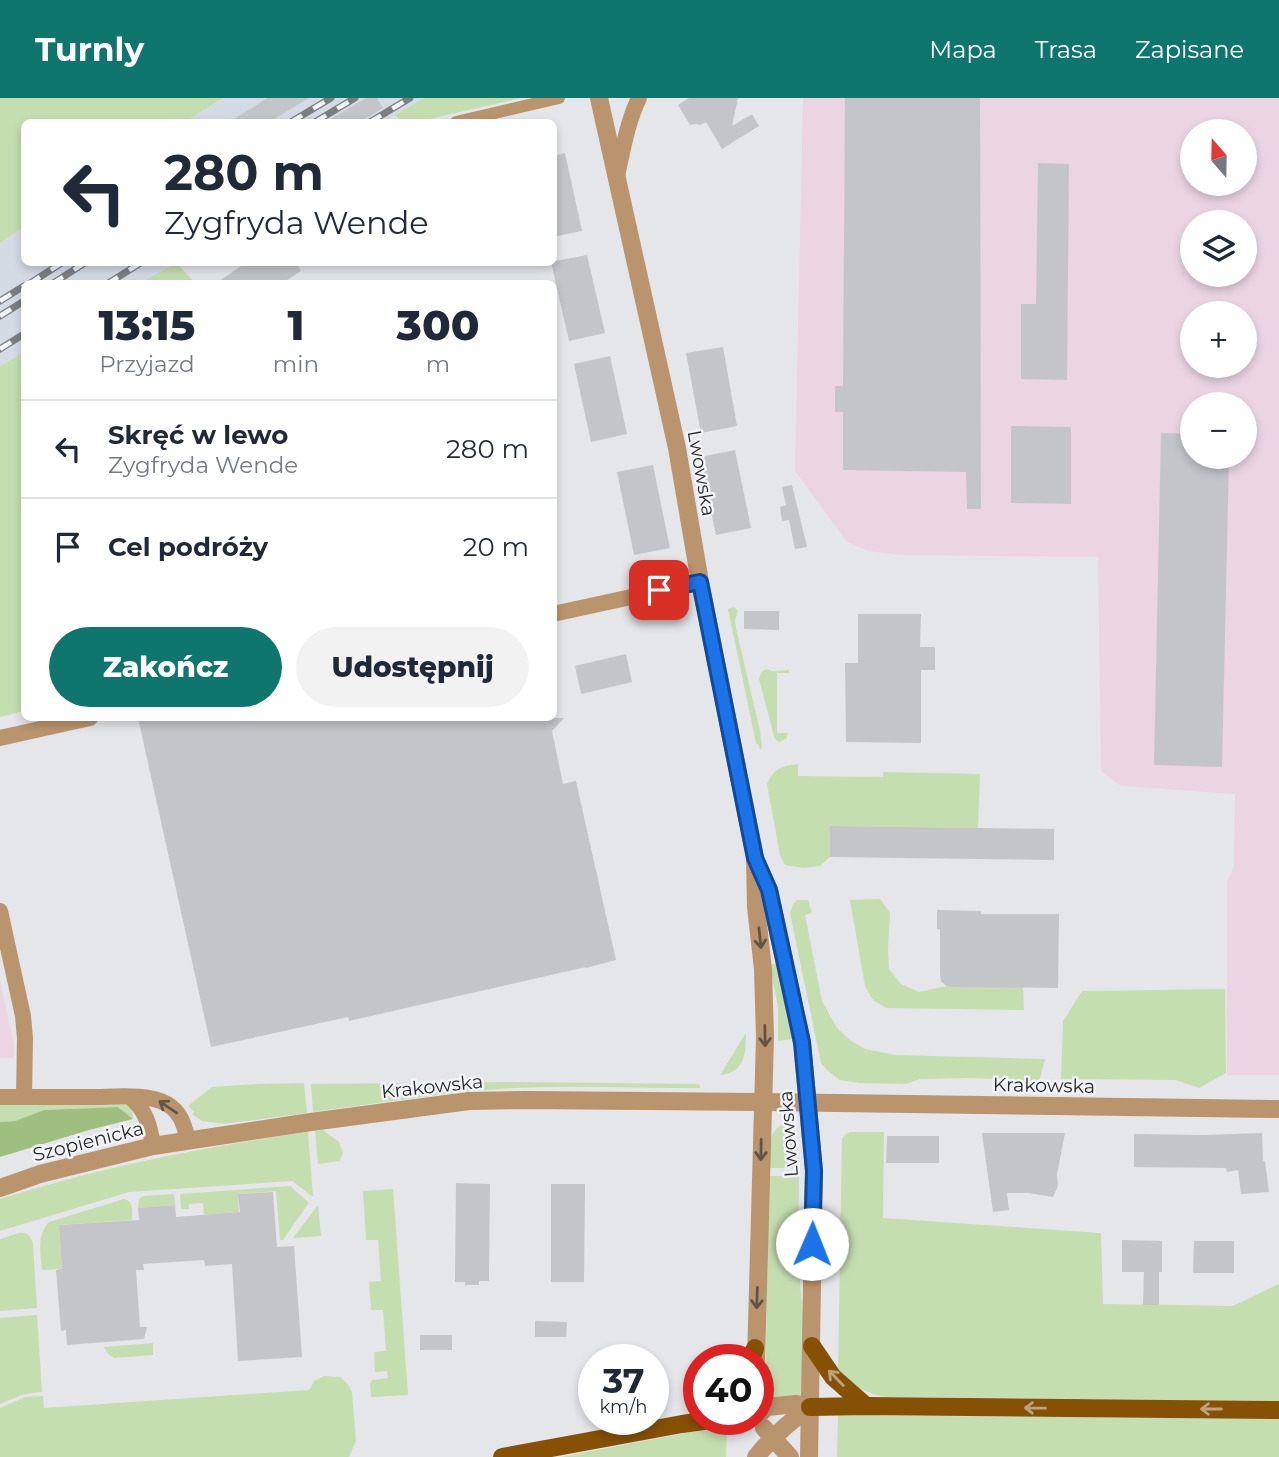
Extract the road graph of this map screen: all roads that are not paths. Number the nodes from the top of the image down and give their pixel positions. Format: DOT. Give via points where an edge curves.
graph roads {
  1 [pos="559,98"];
  2 [pos="599,98"];
  3 [pos="639,98"];
  4 [pos="469,119"];
  5 [pos="617,176"];
  6 [pos="700,582"];
  7 [pos="557,613"];
  8 [pos="76,721"];
  9 [pos="0,738"];
  10 [pos="755,858"];
  11 [pos="0,911"];
  12 [pos="0,1097"];
  13 [pos="24,1097"];
  14 [pos="130,1097"];
  15 [pos="763,1102"];
  16 [pos="808,1104"];
  17 [pos="1279,1109"];
  18 [pos="188,1140"];
  19 [pos="153,1146"];
  20 [pos="0,1188"];
  21 [pos="754,1344"];
  22 [pos="812,1346"];
  23 [pos="774,1406"];
  24 [pos="866,1406"];
  25 [pos="810,1407"];
  26 [pos="1279,1410"];
  27 [pos="682,1424"];
  28 [pos="757,1435"];
  29 [pos="769,1435"];
  30 [pos="771,1438"];
  31 [pos="502,1457"];
  32 [pos="756,1457"];
  33 [pos="790,1457"];
  34 [pos="809,1457"];
  1 -- 4 [label="street"];
  2 -- 5 [label="street, Lwowska"];
  3 -- 5 [label="street"];
  5 -- 6 [label="street, Lwowska" via="675,436"];
  6 -- 7 [label="street"];
  6 -- 10 [label="street, Lwowska"];
  8 -- 9 [label="street"];
  10 -- 15 [label="street, Lwowska, one-way" via="763,969"];
  10 -- 16 [label="street, Lwowska" via="769,890 802,1042"];
  11 -- 13 [label="street" via="23,1016"];
  12 -- 13 [label="street"];
  13 -- 14 [label="street"];
  18 -- 14 [label="street, one-way" via="183,1120 166,1102"];
  14 -- 19 [label="street" via="145,1114"];
  15 -- 16 [label="street, Krakowska"];
  15 -- 18 [label="street, Krakowska" via="469,1101"];
  15 -- 21 [label="street, Lwowska, one-way"];
  16 -- 17 [label="street, Krakowska"];
  16 -- 22 [label="street, Lwowska" via="814,1171"];
  18 -- 19 [label="street, Szopienicka"];
  19 -- 20 [label="street, Szopienicka"];
  24 -- 22 [label="main road, one-way" via="833,1377"];
  22 -- 25 [label="street, Lwowska"];
  23 -- 25 [label="street"];
  24 -- 25 [label="main road"];
  26 -- 24 [label="main road, one-way"];
  25 -- 30 [label="street"];
  25 -- 34 [label="street, Lwowska"];
  27 -- 31 [label="main road"];
  28 -- 32 [label="street"];
  29 -- 30 [label="street"];
  30 -- 32 [label="street"];
  30 -- 33 [label="street"];
}
